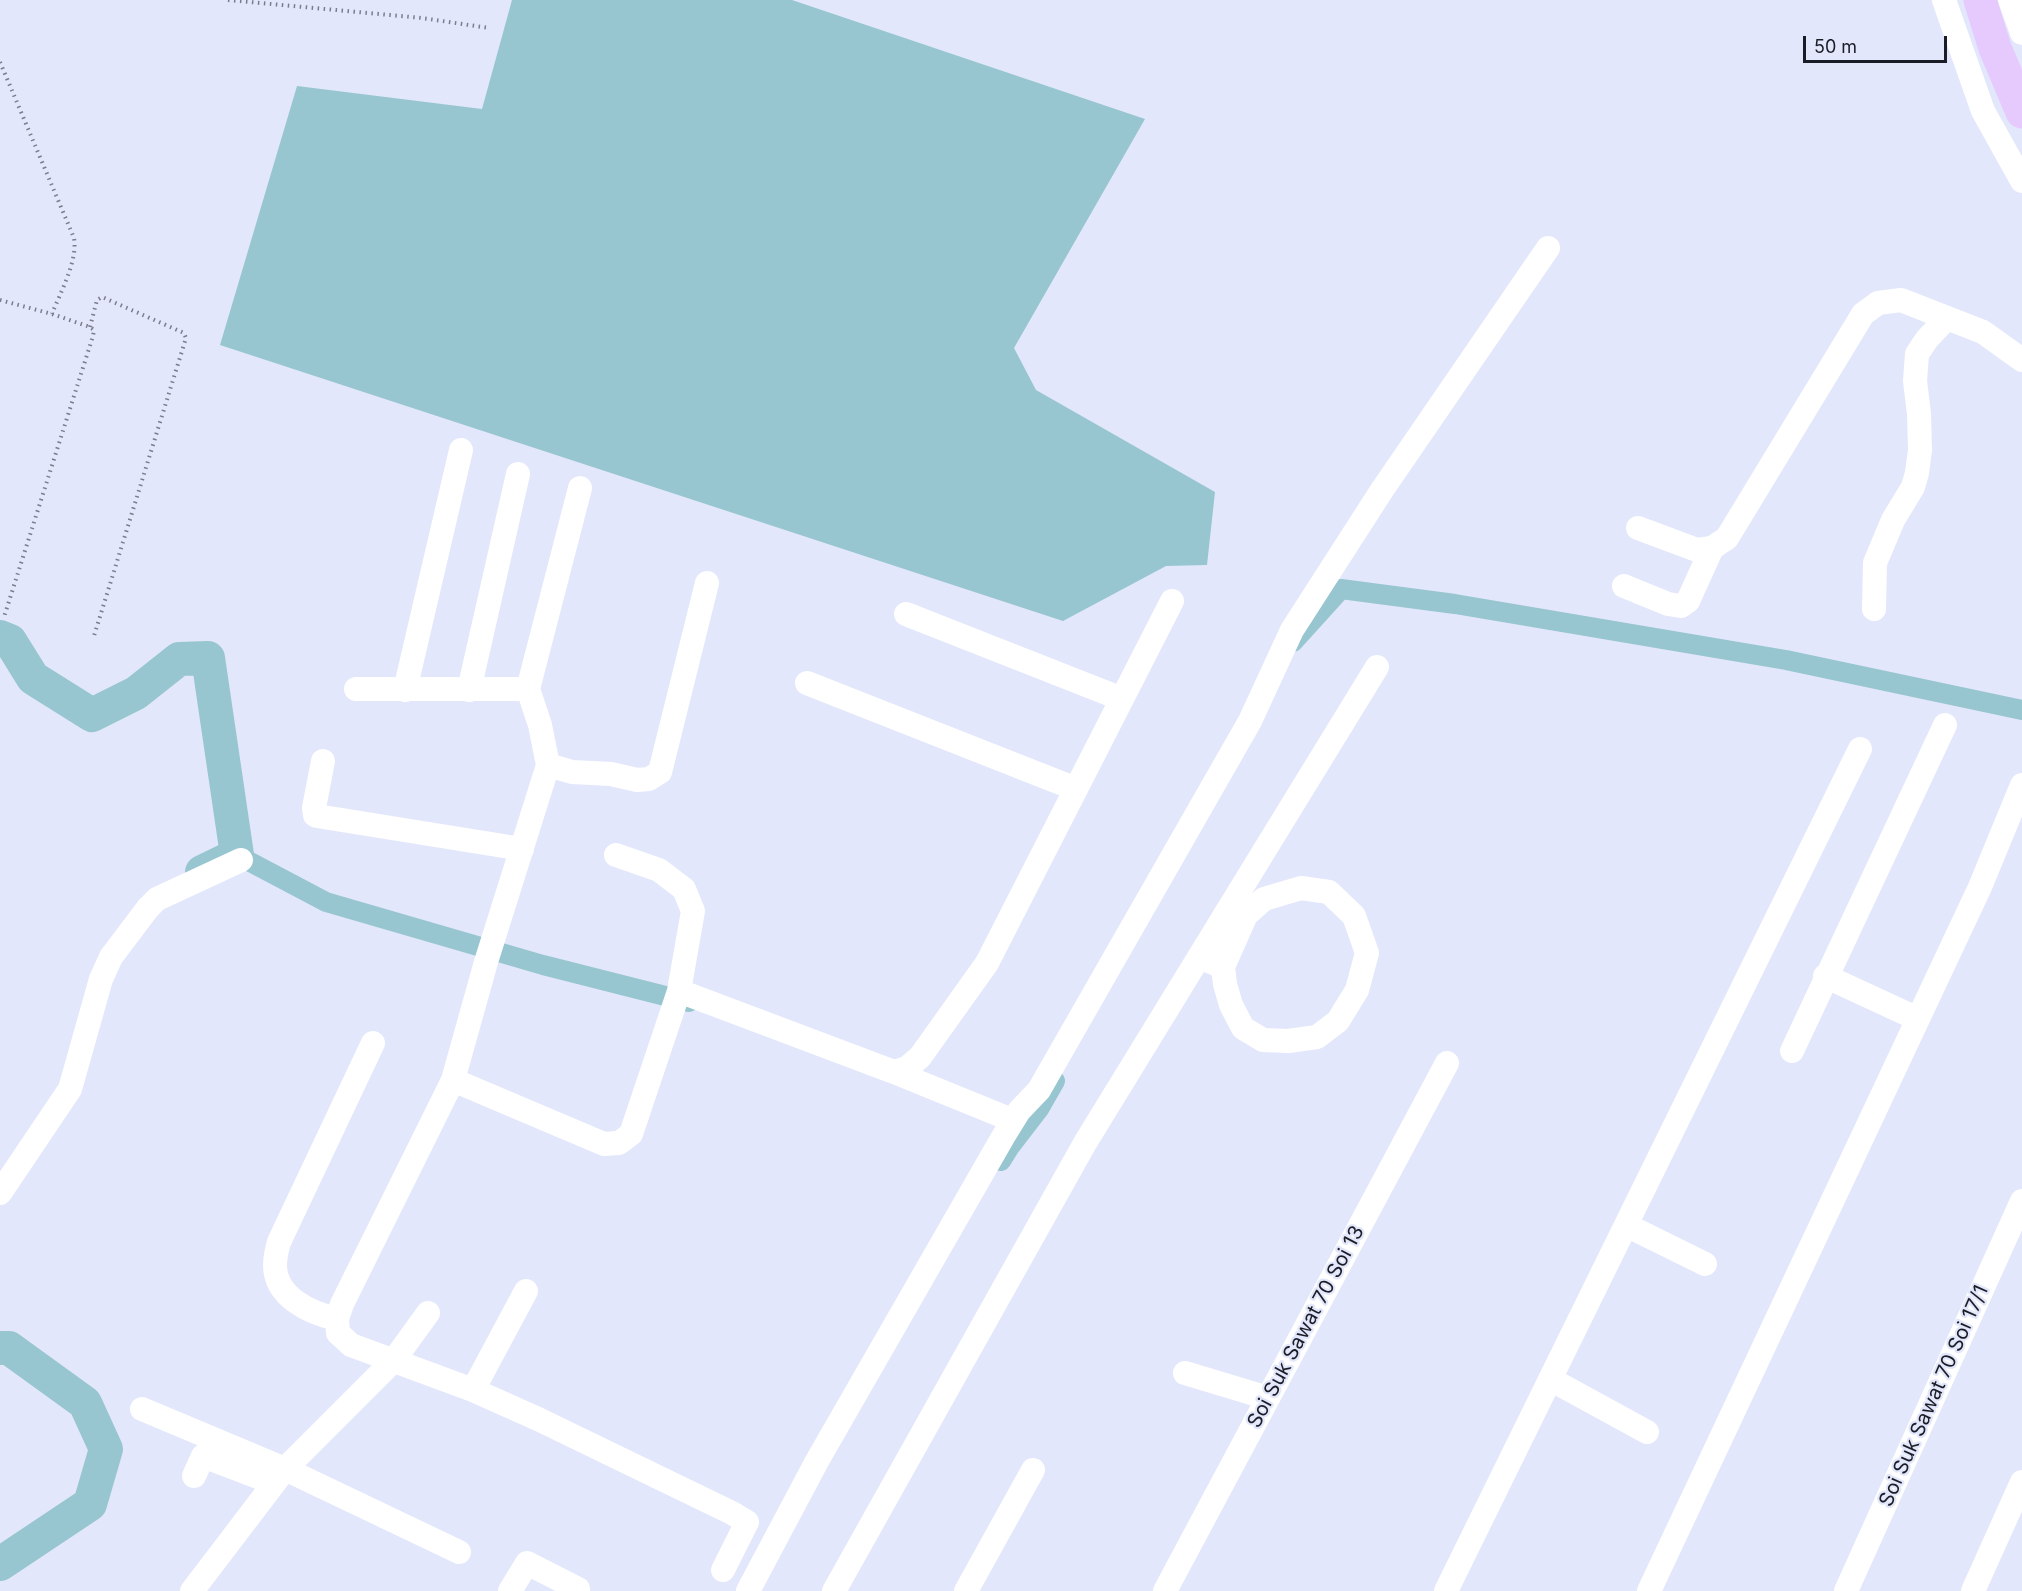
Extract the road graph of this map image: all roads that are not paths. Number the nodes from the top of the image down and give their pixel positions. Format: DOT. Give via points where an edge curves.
graph roads {
  1 [pos="1944,0"];
  2 [pos="1980,0"];
  3 [pos="2010,0"];
  4 [pos="2022,33"];
  5 [pos="2022,112"];
  6 [pos="2022,181"];
  7 [pos="1548,248"];
  8 [pos="1947,318"];
  9 [pos="2022,360"];
  10 [pos="461,450"];
  11 [pos="518,474"];
  12 [pos="580,488"];
  13 [pos="1638,528"];
  14 [pos="1712,548"];
  15 [pos="707,584"];
  16 [pos="1624,586"];
  17 [pos="1172,600"];
  18 [pos="1874,609"];
  19 [pos="906,615"];
  20 [pos="1377,667"];
  21 [pos="807,683"];
  22 [pos="356,689"];
  23 [pos="528,689"];
  24 [pos="405,690"];
  25 [pos="469,690"];
  26 [pos="1122,699"];
  27 [pos="1945,725"];
  28 [pos="1860,749"];
  29 [pos="323,761"];
  30 [pos="548,765"];
  31 [pos="2022,785"];
  32 [pos="1077,789"];
  33 [pos="522,849"];
  34 [pos="616,855"];
  35 [pos="241,860"];
  36 [pos="1199,957"];
  37 [pos="1223,967"];
  38 [pos="1825,976"];
  39 [pos="679,991"];
  40 [pos="1918,1019"];
  41 [pos="373,1043"];
  42 [pos="1791,1051"];
  43 [pos="1447,1063"];
  44 [pos="894,1072"];
  45 [pos="453,1080"];
  46 [pos="1012,1120"];
  47 [pos="0,1193"];
  48 [pos="2022,1201"];
  49 [pos="1626,1225"];
  50 [pos="1705,1264"];
  51 [pos="526,1291"];
  52 [pos="428,1313"];
  53 [pos="337,1319"];
  54 [pos="394,1360"];
  55 [pos="1185,1373"];
  56 [pos="1550,1379"];
  57 [pos="473,1390"];
  58 [pos="1268,1398"];
  59 [pos="142,1410"];
  60 [pos="1647,1432"];
  61 [pos="1033,1470"];
  62 [pos="194,1476"];
  63 [pos="280,1476"];
  64 [pos="2022,1482"];
  65 [pos="459,1552"];
  66 [pos="723,1570"];
  67 [pos="192,1591"];
  68 [pos="510,1591"];
  69 [pos="577,1591"];
  70 [pos="748,1591"];
  71 [pos="834,1591"];
  72 [pos="966,1591"];
  73 [pos="1165,1591"];
  74 [pos="1446,1591"];
  75 [pos="1649,1591"];
  76 [pos="1846,1591"];
  77 [pos="1973,1591"];
  1 -- 6 [label="street" via="1983,111"];
  2 -- 5 [label="highway"];
  3 -- 4 [label="street"];
  7 -- 46 [label="street" via="1382,490 1292,630 1218,777 1039,1090"];
  8 -- 9 [label="street" via="1983,332"];
  8 -- 14 [label="street" via="1901,300 1878,303 1863,314 1726,538"];
  8 -- 18 [label="street" via="1917,354 1917,473 1875,563"];
  10 -- 24 [label="street"];
  11 -- 25 [label="street"];
  12 -- 23 [label="street"];
  13 -- 14 [label="street" via="1697,550"];
  14 -- 16 [label="street" via="1688,601 1681,606"];
  15 -- 30 [label="street" via="660,772 650,779 637,780"];
  17 -- 26 [label="street"];
  19 -- 26 [label="street"];
  20 -- 36 [label="street"];
  21 -- 32 [label="street"];
  22 -- 24 [label="street"];
  23 -- 25 [label="street"];
  23 -- 30 [label="street"];
  24 -- 25 [label="street"];
  26 -- 32 [label="street"];
  27 -- 38 [label="street"];
  28 -- 49 [label="street"];
  29 -- 33 [label="street" via="314,808 317,816"];
  30 -- 33 [label="street"];
  31 -- 40 [label="street" via="1980,887"];
  32 -- 44 [label="street" via="987,963 920,1057 907,1068"];
  33 -- 45 [label="street"];
  34 -- 39 [label="street" via="660,870 684,889 693,911"];
  35 -- 47 [label="street" via="157,899 117,949 101,979 70,1089"];
  36 -- 37 [label="street"];
  36 -- 71 [label="street" via="1085,1143"];
  37 -- 37 [label="street" via="1231,1005 1243,1028 1263,1040 1288,1041 1317,1037 1338,1021 1357,990 1367,953 1354,916 1329,892 1301,888 1264,899 1246,915"];
  38 -- 40 [label="street"];
  38 -- 42 [label="street"];
  39 -- 44 [label="street"];
  39 -- 45 [label="street" via="631,1134 619,1143 604,1144"];
  40 -- 75 [label="street"];
  41 -- 53 [label="street" via="279,1242 275,1265 277,1281 291,1298 318,1315"];
  43 -- 58 [label="street, Soi Suk Sawat 70 Soi 13"];
  44 -- 46 [label="street"];
  45 -- 53 [label="street"];
  46 -- 70 [label="street" via="817,1461"];
  48 -- 76 [label="street, Soi Suk Sawat 70 Soi 17/1"];
  49 -- 50 [label="street"];
  49 -- 56 [label="street"];
  51 -- 57 [label="street"];
  52 -- 54 [label="street"];
  53 -- 54 [label="street" via="338,1333 351,1345"];
  54 -- 57 [label="street"];
  54 -- 63 [label="street"];
  55 -- 58 [label="street"];
  56 -- 60 [label="street"];
  56 -- 74 [label="street"];
  57 -- 66 [label="street" via="747,1522"];
  58 -- 73 [label="street, Soi Suk Sawat 70 Soi 13"];
  59 -- 63 [label="street"];
  61 -- 72 [label="street"];
  62 -- 63 [label="street" via="203,1456"];
  63 -- 65 [label="street"];
  63 -- 67 [label="street"];
  64 -- 77 [label="street"];
  68 -- 69 [label="street" via="526,1563"];
}
